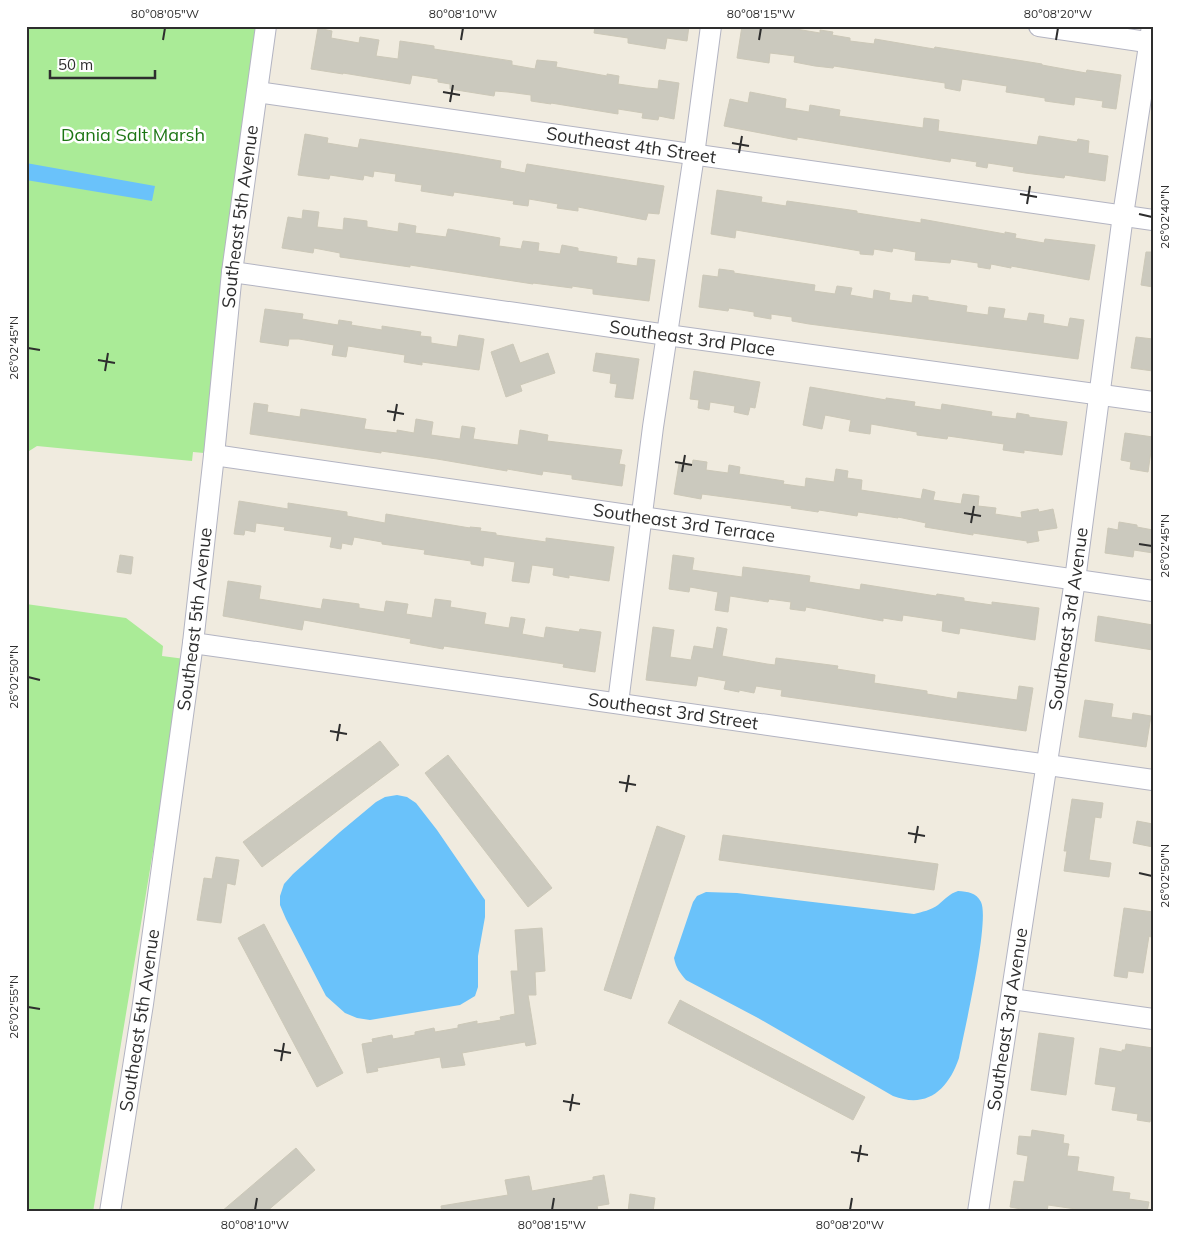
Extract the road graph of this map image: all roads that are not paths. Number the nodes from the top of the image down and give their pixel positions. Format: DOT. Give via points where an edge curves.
graph roads {
  1 [pos="266,26"];
  2 [pos="711,26"];
  3 [pos="1039,26"];
  4 [pos="1152,37"];
  5 [pos="256,92"];
  6 [pos="694,155"];
  7 [pos="1123,215"];
  8 [pos="1153,220"];
  9 [pos="232,272"];
  10 [pos="667,335"];
  11 [pos="1100,394"];
  12 [pos="1153,402"];
  13 [pos="214,455"];
  14 [pos="641,517"];
  15 [pos="1075,580"];
  16 [pos="1153,591"];
  17 [pos="193,643"];
  18 [pos="618,703"];
  19 [pos="1046,764"];
  20 [pos="1153,780"];
  21 [pos="1012,999"];
  22 [pos="1153,1019"];
  23 [pos="110,1212"];
  24 [pos="978,1212"];
  1 -- 5 [label="street, Southeast 5th Avenue"];
  2 -- 6 [label="street"];
  3 -- 4 [label="street"];
  4 -- 7 [label="street, Southeast 3rd Avenue"];
  5 -- 6 [label="street, Southeast 4th Street"];
  5 -- 9 [label="street, Southeast 5th Avenue"];
  6 -- 7 [label="street, Southeast 4th Street"];
  6 -- 10 [label="street"];
  7 -- 8 [label="street, Southeast 4th Street"];
  7 -- 11 [label="street, Southeast 3rd Avenue"];
  9 -- 10 [label="street, Southeast 3rd Place"];
  9 -- 13 [label="street, Southeast 5th Avenue"];
  10 -- 11 [label="street, Southeast 3rd Place"];
  10 -- 14 [label="street"];
  11 -- 12 [label="street, Southeast 3rd Place"];
  11 -- 15 [label="street, Southeast 3rd Avenue"];
  13 -- 14 [label="street, Southeast 3rd Terrace"];
  13 -- 17 [label="street, Southeast 5th Avenue"];
  14 -- 15 [label="street, Southeast 3rd Terrace"];
  14 -- 18 [label="street"];
  15 -- 16 [label="street, Southeast 3rd Terrace"];
  15 -- 19 [label="street, Southeast 3rd Avenue"];
  17 -- 18 [label="street, Southeast 3rd Street"];
  17 -- 23 [label="street, Southeast 5th Avenue"];
  18 -- 19 [label="street, Southeast 3rd Street"];
  19 -- 20 [label="street, Southeast 3rd Street"];
  19 -- 21 [label="street, Southeast 3rd Avenue"];
  21 -- 22 [label="street"];
  21 -- 24 [label="street, Southeast 3rd Avenue"];
}
